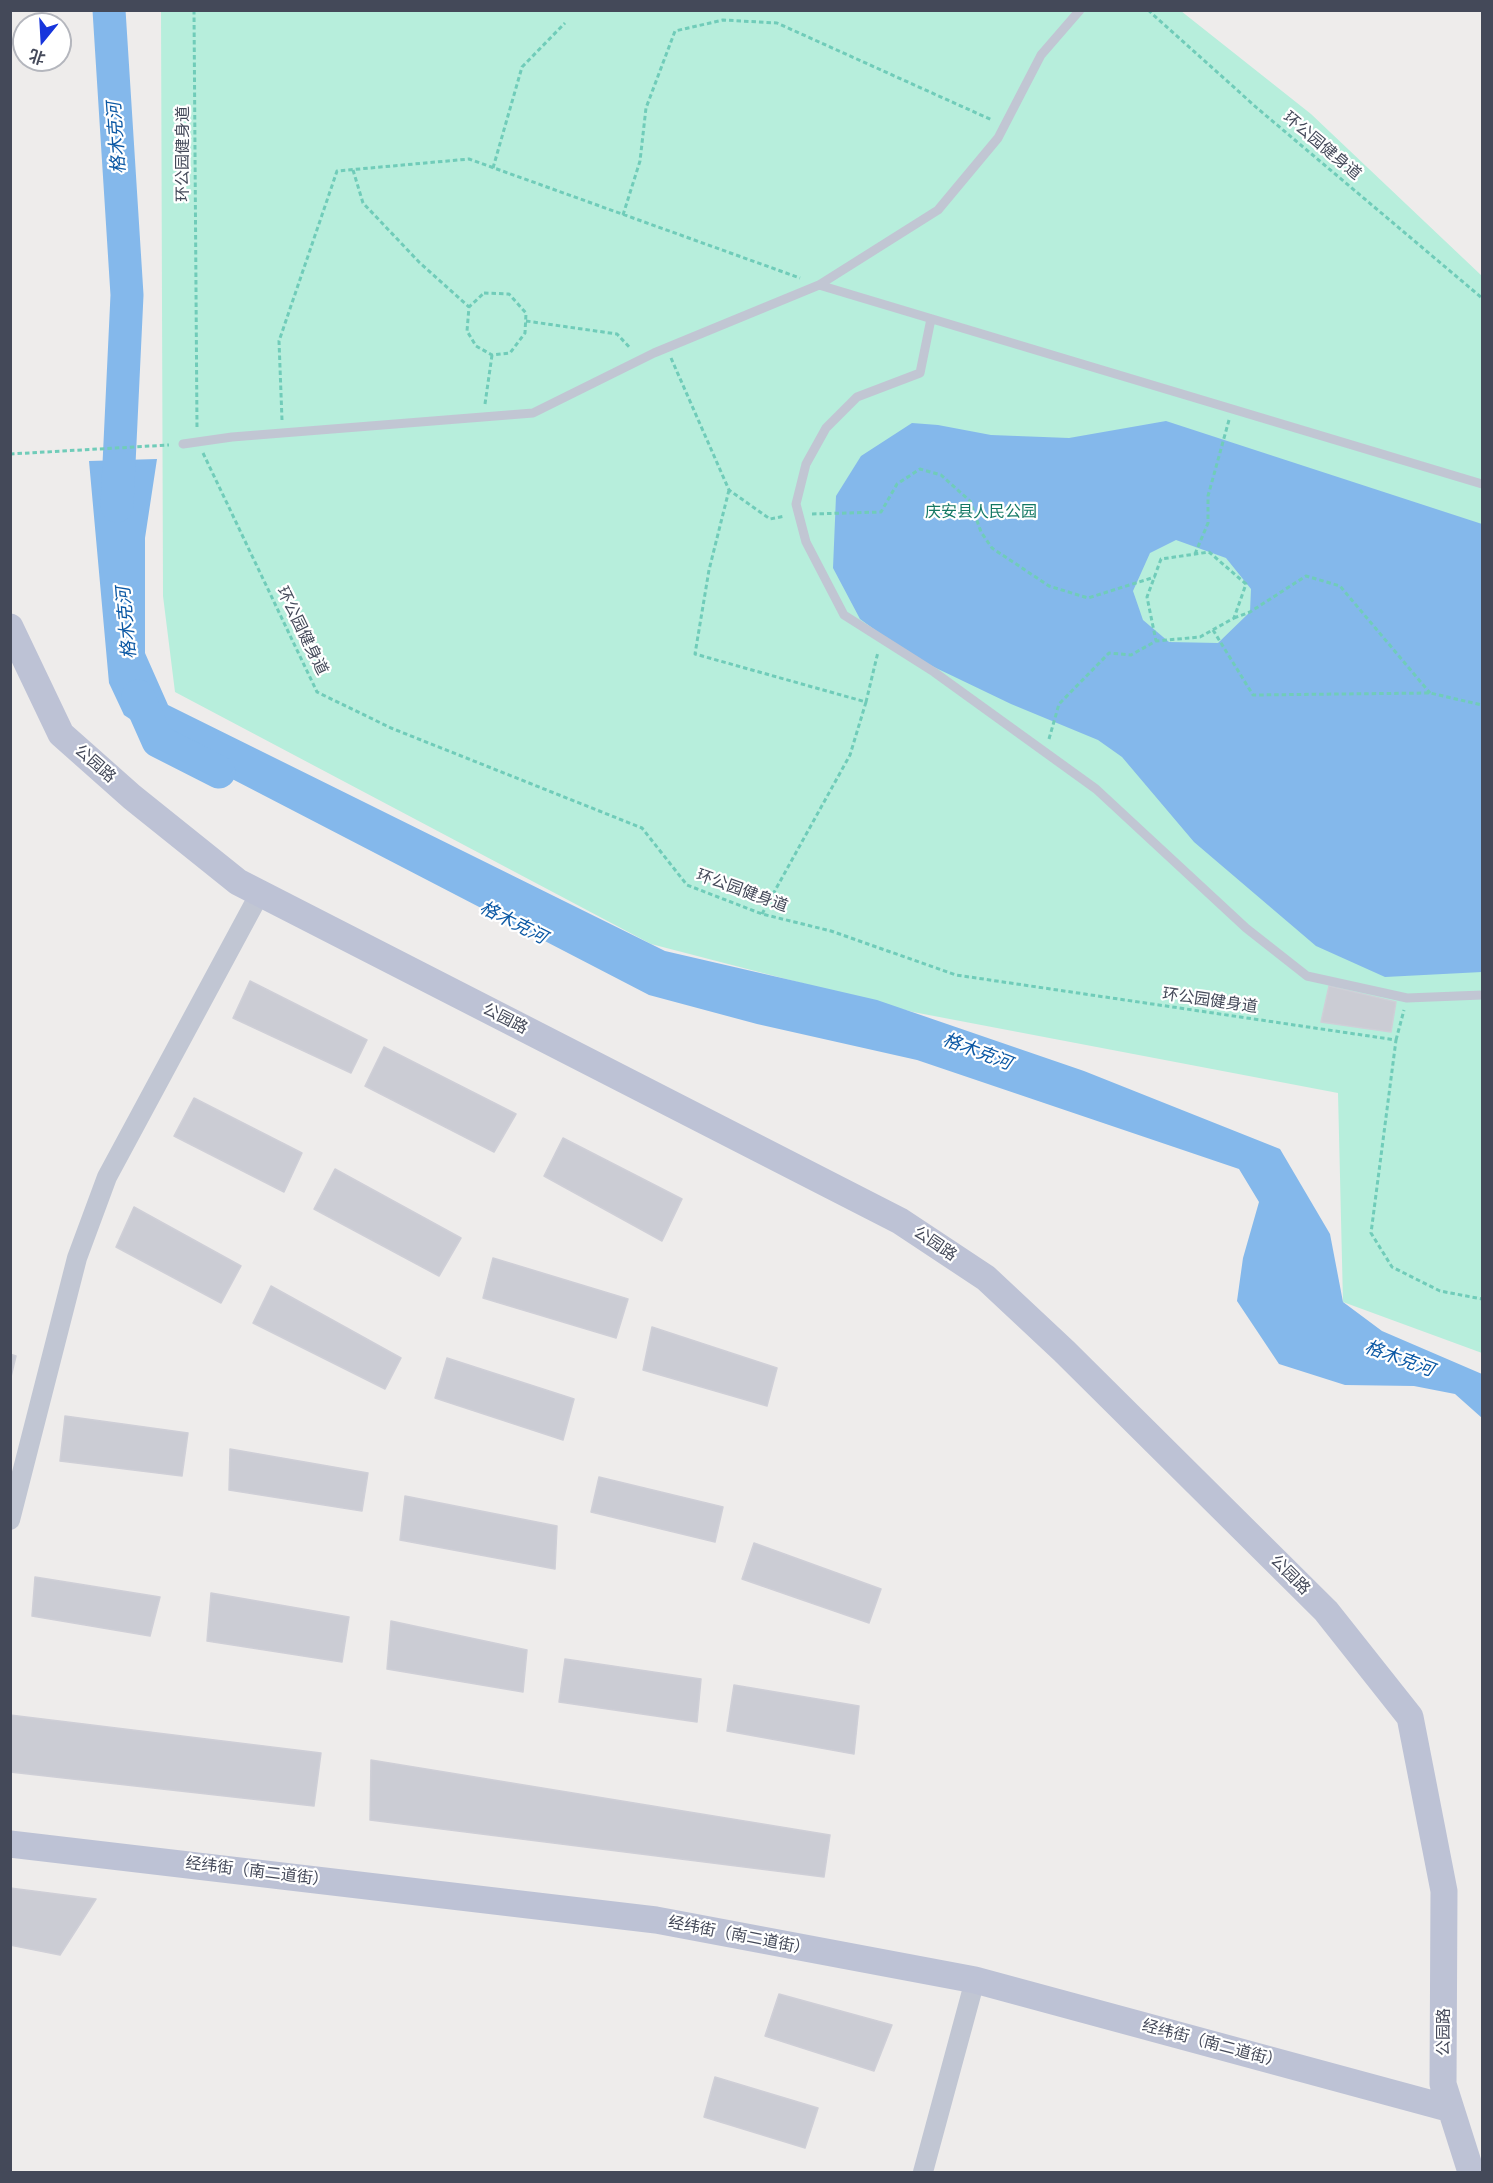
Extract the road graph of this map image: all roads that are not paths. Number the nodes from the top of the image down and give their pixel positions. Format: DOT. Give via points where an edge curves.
graph roads {
  1 [pos="1080,10"];
  2 [pos="819,285"];
  3 [pos="931,319"];
  4 [pos="183,444"];
  5 [pos="1482,484"];
  6 [pos="10,627"];
  7 [pos="260,893"];
  8 [pos="1482,995"];
  9 [pos="10,1520"];
  10 [pos="10,1844"];
  11 [pos="975,1980"];
  12 [pos="1451,2109"];
  13 [pos="923,2172"];
  14 [pos="1471,2172"];
  1 -- 2 [label="lane" via="1041,55 998,138 938,210"];
  2 -- 3 [label="lane"];
  2 -- 4 [label="lane" via="667,347 534,413"];
  3 -- 5 [label="lane"];
  3 -- 8 [label="lane" via="920,373 856,397 826,428 806,464 796,504 798,513 806,543 844,615 934,672 1096,789 1246,928 1307,976 1407,999"];
  6 -- 7 [label="street, 公园路" via="61,734 229,875"];
  7 -- 9 [label="street" via="107,1178 77,1258"];
  7 -- 12 [label="street, 公园路" via="900,1221 986,1278 1326,1611 1410,1717 1444,1891 1443,2084"];
  10 -- 11 [label="street, 经纬街（南二道街）" via="656,1920"];
  11 -- 12 [label="street, 经纬街（南二道街）"];
  11 -- 13 [label="street"];
  12 -- 14 [label="street, 公园路"];
}
